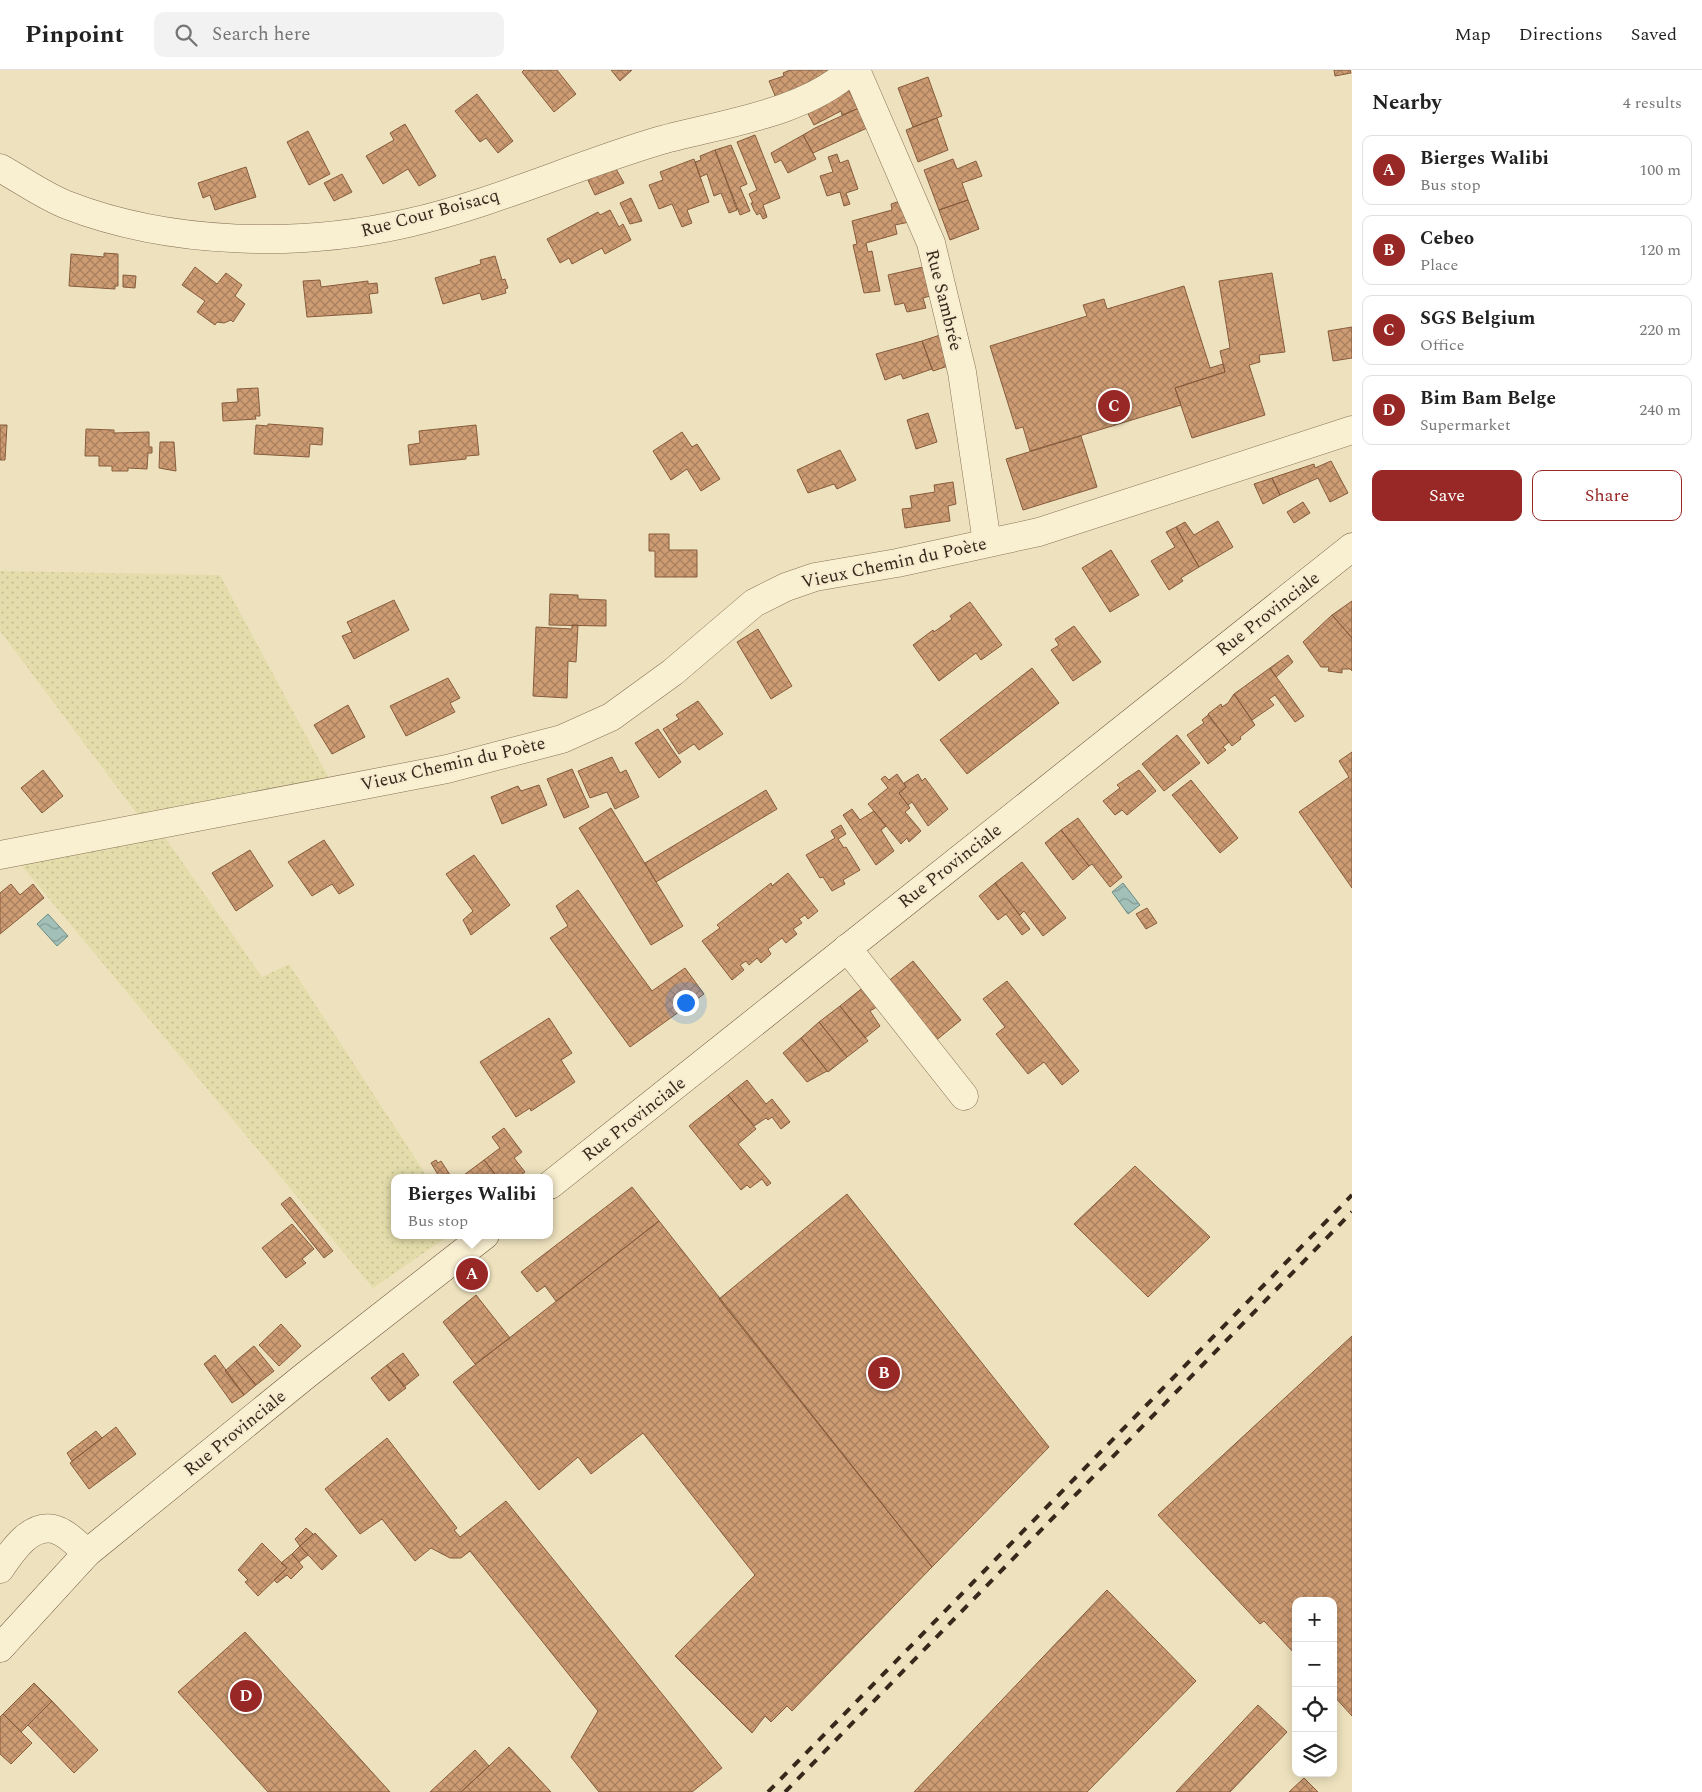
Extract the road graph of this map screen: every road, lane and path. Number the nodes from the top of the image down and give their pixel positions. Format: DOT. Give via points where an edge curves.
graph roads {
  1 [pos="851,70"];
  2 [pos="856,70"];
  3 [pos="0,168"];
  4 [pos="1352,430"];
  5 [pos="987,543"];
  6 [pos="1352,547"];
  7 [pos="0,855"];
  8 [pos="847,948"];
  9 [pos="964,1096"];
  10 [pos="553,1183"];
  11 [pos="480,1239"];
  12 [pos="87,1553"];
  13 [pos="0,1569"];
  14 [pos="0,1648"];
  1 -- 3 [label="street, Rue Cour Boisacq" via="840,80 790,105 654,142 484,201 418,220 345,235 269,239 184,234 125,223 65,204"];
  2 -- 5 [label="street, Rue Sambrée" via="931,244 962,372"];
  4 -- 5 [label="street, Vieux Chemin du Poète" via="1039,532"];
  5 -- 7 [label="street, Vieux Chemin du Poète" via="815,577 786,587 754,603 673,672 611,717 562,739 447,769"];
  6 -- 8 [label="street, Rue Provinciale"];
  8 -- 9 [label="street"];
  8 -- 10 [label="street, Rue Provinciale"];
  11 -- 12 [label="street, Rue Provinciale"];
  12 -- 13 [label="street" via="58,1530 39,1530 14,1549"];
  12 -- 14 [label="street, Rue Provinciale"];
}
